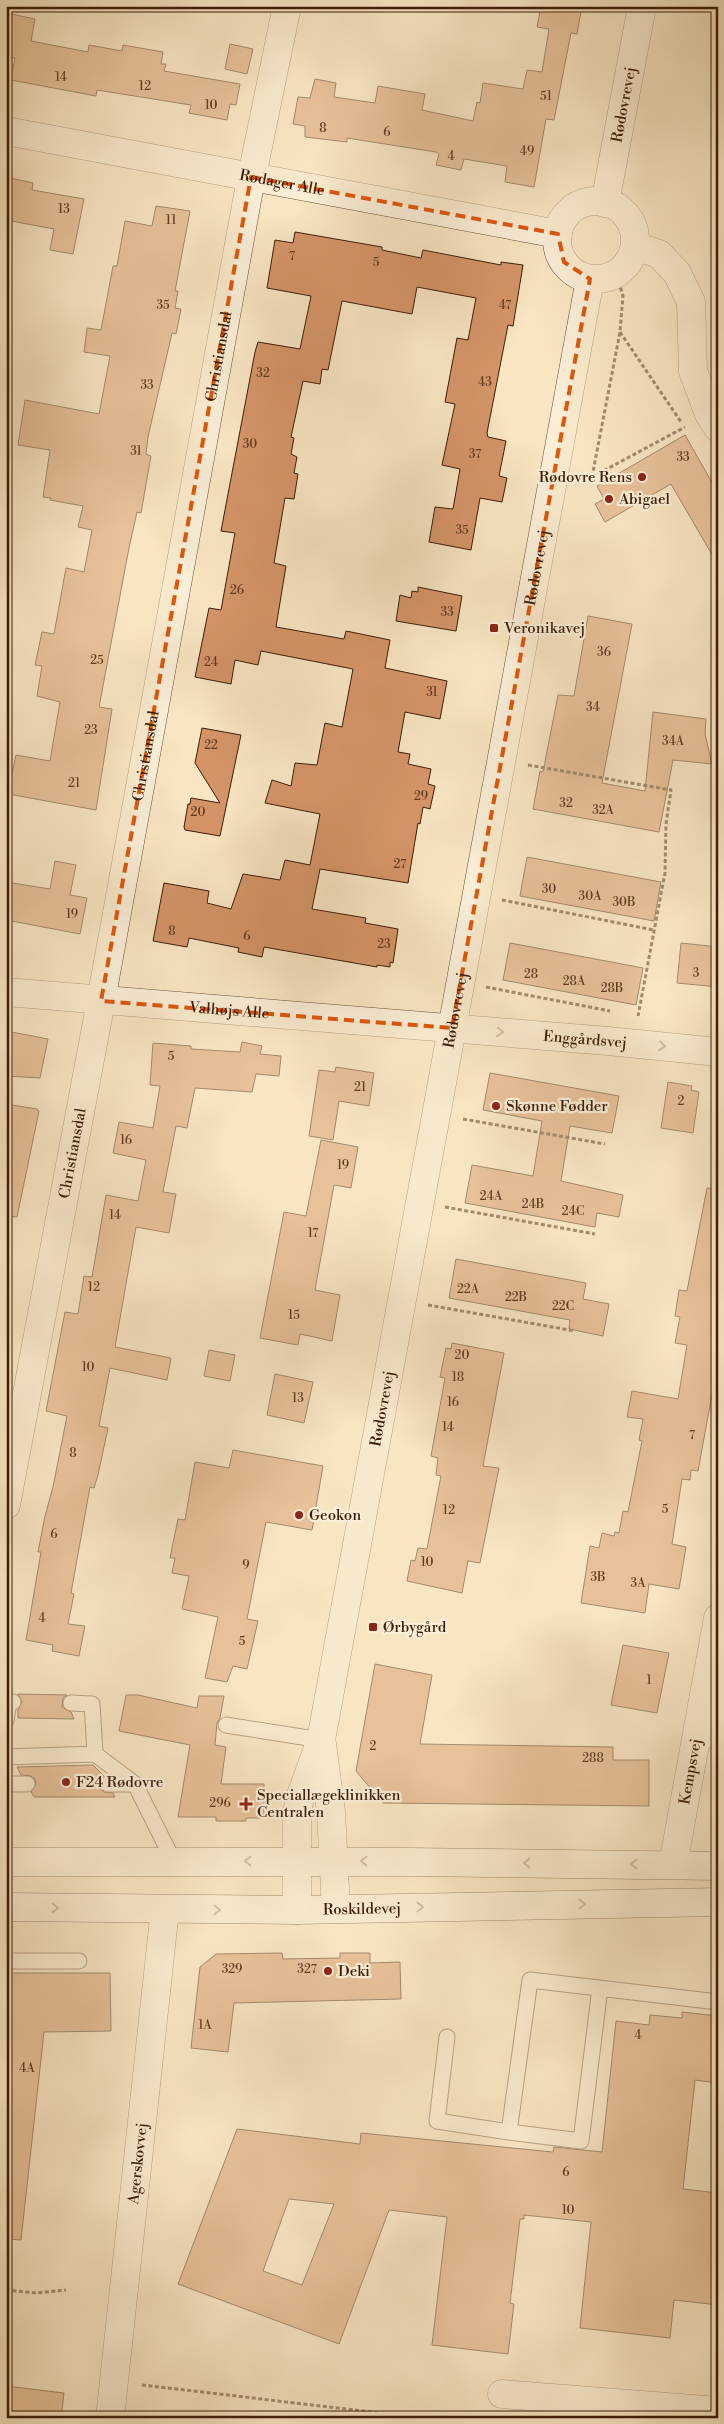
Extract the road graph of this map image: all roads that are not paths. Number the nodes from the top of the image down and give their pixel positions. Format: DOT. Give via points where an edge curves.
graph roads {
  1 [pos="287,6"];
  2 [pos="642,6"];
  3 [pos="6,131"];
  4 [pos="251,177"];
  5 [pos="605,202"];
  6 [pos="558,234"];
  7 [pos="635,246"];
  8 [pos="590,279"];
  9 [pos="713,421"];
  10 [pos="6,992"];
  11 [pos="101,1001"];
  12 [pos="452,1028"];
  13 [pos="718,1052"];
  14 [pos="6,1505"];
  15 [pos="718,1618"];
  16 [pos="13,1702"];
  17 [pos="71,1703"];
  18 [pos="6,1720"];
  19 [pos="226,1725"];
  20 [pos="321,1740"];
  21 [pos="707,1740"];
  22 [pos="95,1754"];
  23 [pos="6,1757"];
  24 [pos="6,1784"];
  25 [pos="27,1784"];
  26 [pos="108,1784"];
  27 [pos="135,1784"];
  28 [pos="296,1861"];
  29 [pos="333,1861"];
  30 [pos="6,1862"];
  31 [pos="174,1862"];
  32 [pos="673,1865"];
  33 [pos="718,1866"];
  34 [pos="718,1902"];
  35 [pos="6,1907"];
  36 [pos="166,1909"];
  37 [pos="336,1909"];
  38 [pos="297,1910"];
  39 [pos="6,1961"];
  40 [pos="79,1961"];
  41 [pos="600,1988"];
  42 [pos="718,2002"];
  43 [pos="447,2037"];
  44 [pos="509,2132"];
  45 [pos="502,2394"];
  46 [pos="530,2408"];
  47 [pos="718,2411"];
  48 [pos="110,2418"];
  1 -- 4 [label="street, Christiansdal"];
  2 -- 5 [label="street, Rødovrevej"];
  3 -- 4 [label="street, Rødager Alle"];
  4 -- 6 [label="street, Rødager Alle"];
  4 -- 11 [label="street, Christiansdal"];
  5 -- 6 [label="street" via="586,203 573,208 564,218"];
  5 -- 7 [label="street" via="621,210 630,220"];
  6 -- 8 [label="street" via="558,250 564,262 573,272"];
  7 -- 8 [label="street" via="627,264 617,273"];
  7 -- 9 [label="street" via="659,254 677,273 691,302 693,371"];
  8 -- 12 [label="street, Rødovrevej"];
  10 -- 11 [label="street, Valhøjs Alle"];
  11 -- 12 [label="street, Valhøjs Alle"];
  11 -- 14 [label="street, Christiansdal"];
  12 -- 13 [label="street, Enggårdsvej, one-way"];
  12 -- 20 [label="street, Rødovrevej"];
  15 -- 21 [label="street, Kempsvej"];
  16 -- 18 [label="lane" via="9,1702"];
  17 -- 22 [label="lane" via="92,1704"];
  19 -- 20 [label="lane"];
  20 -- 28 [label="street, Rødovrevej" via="299,1801"];
  20 -- 29 [label="street, Rødovrevej" via="331,1812"];
  21 -- 32 [label="street, Kempsvej"];
  22 -- 23 [label="lane"];
  22 -- 27 [label="lane"];
  24 -- 25 [label="lane"];
  26 -- 27 [label="lane"];
  27 -- 31 [label="lane"];
  28 -- 29 [label="street"];
  28 -- 31 [label="street, one-way"];
  28 -- 38 [label="street, Rødovrevej"];
  32 -- 29 [label="street, one-way"];
  29 -- 37 [label="street, Rødovrevej"];
  30 -- 31 [label="street"];
  32 -- 33 [label="street"];
  37 -- 34 [label="street, Roskildevej, one-way"];
  35 -- 36 [label="street, Roskildevej, one-way"];
  36 -- 38 [label="street, Roskildevej, one-way"];
  36 -- 48 [label="street, Agerskovvej"];
  37 -- 38 [label="street, Roskildevej"];
  39 -- 40 [label="lane"];
  41 -- 42 [label="lane"];
  41 -- 44 [label="lane" via="530,1980"];
  41 -- 44 [label="lane" via="581,2141"];
  43 -- 44 [label="lane" via="437,2121"];
  45 -- 46 [label="street"];
  46 -- 47 [label="street"];
}
